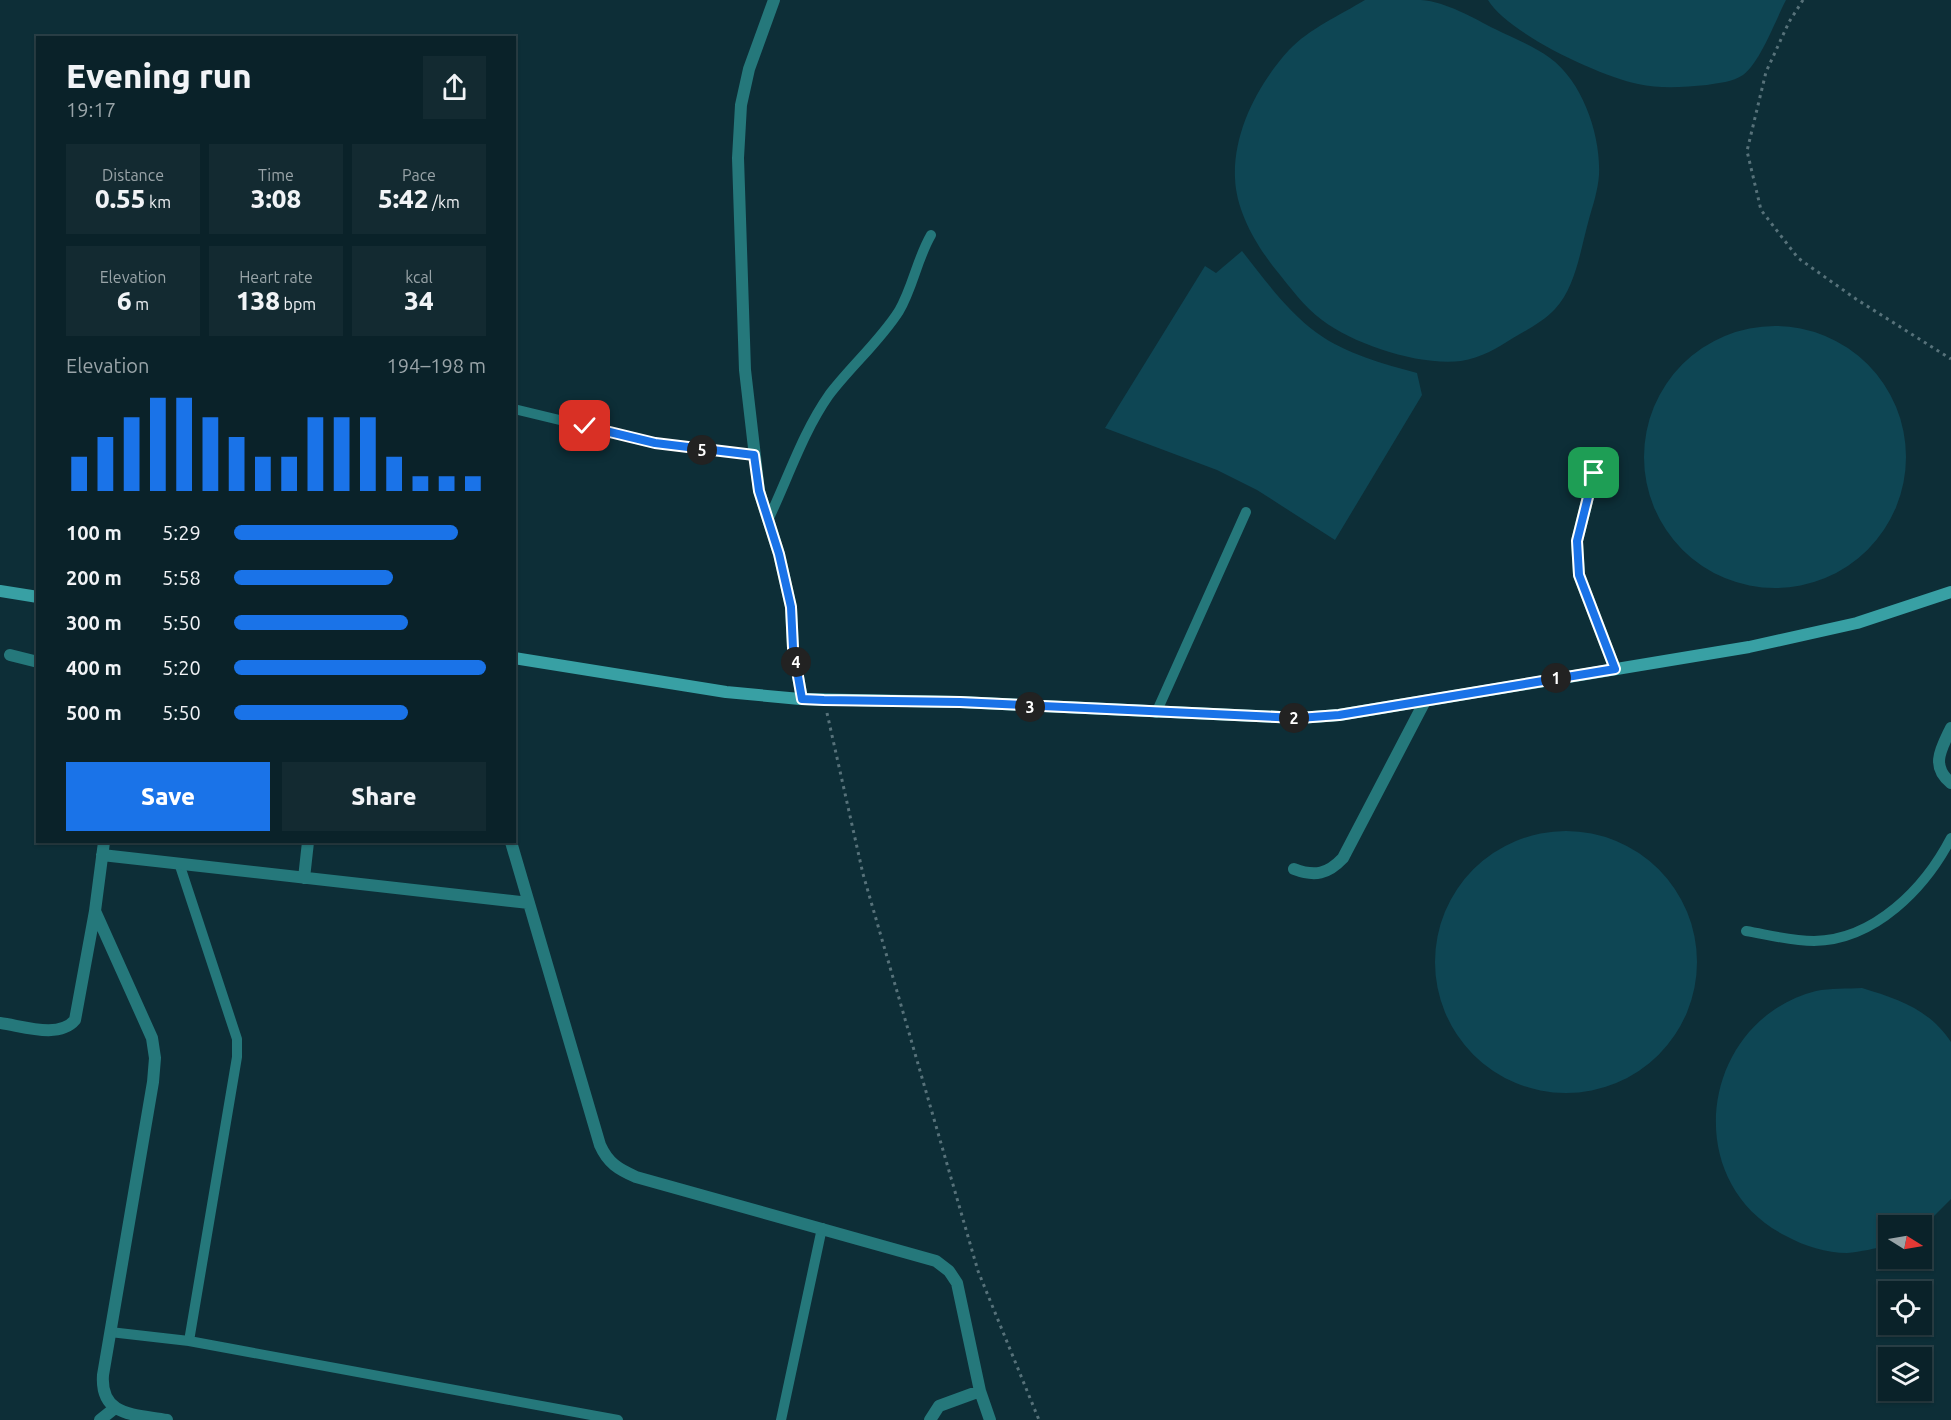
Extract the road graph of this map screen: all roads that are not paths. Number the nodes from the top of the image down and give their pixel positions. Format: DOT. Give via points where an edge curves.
graph roads {
  1 [pos="774,0"];
  2 [pos="931,235"];
  3 [pos="516,409"];
  4 [pos="754,455"];
  5 [pos="1594,473"];
  6 [pos="1246,512"];
  7 [pos="769,518"];
  8 [pos="0,591"];
  9 [pos="1951,592"];
  10 [pos="36,597"];
  11 [pos="10,655"];
  12 [pos="516,658"];
  13 [pos="36,662"];
  14 [pos="1615,669"];
  15 [pos="802,699"];
  16 [pos="1425,701"];
  17 [pos="1156,713"];
  18 [pos="1951,729"];
  19 [pos="1951,783"];
  20 [pos="1951,838"];
  21 [pos="104,843"];
  22 [pos="308,843"];
  23 [pos="511,843"];
  24 [pos="102,855"];
  25 [pos="179,863"];
  26 [pos="1294,869"];
  27 [pos="304,878"];
  28 [pos="529,903"];
  29 [pos="95,911"];
  30 [pos="1746,931"];
  31 [pos="0,1023"];
  32 [pos="822,1228"];
  33 [pos="110,1332"];
  34 [pos="189,1341"];
  35 [pos="980,1391"];
  36 [pos="115,1408"];
  37 [pos="100,1420"];
  38 [pos="167,1420"];
  39 [pos="618,1420"];
  40 [pos="781,1420"];
  41 [pos="930,1420"];
  42 [pos="990,1420"];
  1 -- 4 [label="street" via="750,69 740,126 745,370"];
  2 -- 7 [label="lane" via="919,255 908,294 898,312 829,395"];
  3 -- 4 [label="lane" via="655,443"];
  4 -- 7 [label="street" via="759,491"];
  5 -- 14 [label="street" via="1577,541 1579,575"];
  6 -- 17 [label="lane"];
  7 -- 15 [label="street" via="791,607"];
  8 -- 10 [label="street"];
  9 -- 14 [label="street" via="1800,637"];
  11 -- 13 [label="street"];
  12 -- 15 [label="street" via="726,692"];
  14 -- 16 [label="street"];
  15 -- 17 [label="street" via="960,702"];
  16 -- 17 [label="street" via="1299,718"];
  16 -- 26 [label="street" via="1343,858 1321,874"];
  18 -- 19 [label="street" via="1938,762 1942,775"];
  20 -- 30 [label="lane" via="1939,860 1901,903 1865,929 1817,941"];
  21 -- 24 [label="street"];
  22 -- 27 [label="street"];
  23 -- 28 [label="street"];
  24 -- 25 [label="street"];
  24 -- 29 [label="street"];
  25 -- 27 [label="street"];
  25 -- 34 [label="lane" via="237,1039"];
  27 -- 28 [label="street"];
  28 -- 32 [label="street" via="607,1159 636,1177"];
  29 -- 31 [label="street" via="75,1020 68,1028 57,1031"];
  29 -- 33 [label="street" via="144,1018 155,1058"];
  32 -- 35 [label="street" via="924,1256 950,1271 957,1283"];
  32 -- 40 [label="lane"];
  33 -- 34 [label="lane"];
  33 -- 36 [label="street" via="102,1387 107,1402"];
  34 -- 39 [label="lane"];
  35 -- 41 [label="street" via="939,1406"];
  35 -- 42 [label="street"];
  36 -- 37 [label="street"];
  36 -- 38 [label="street"];
}
